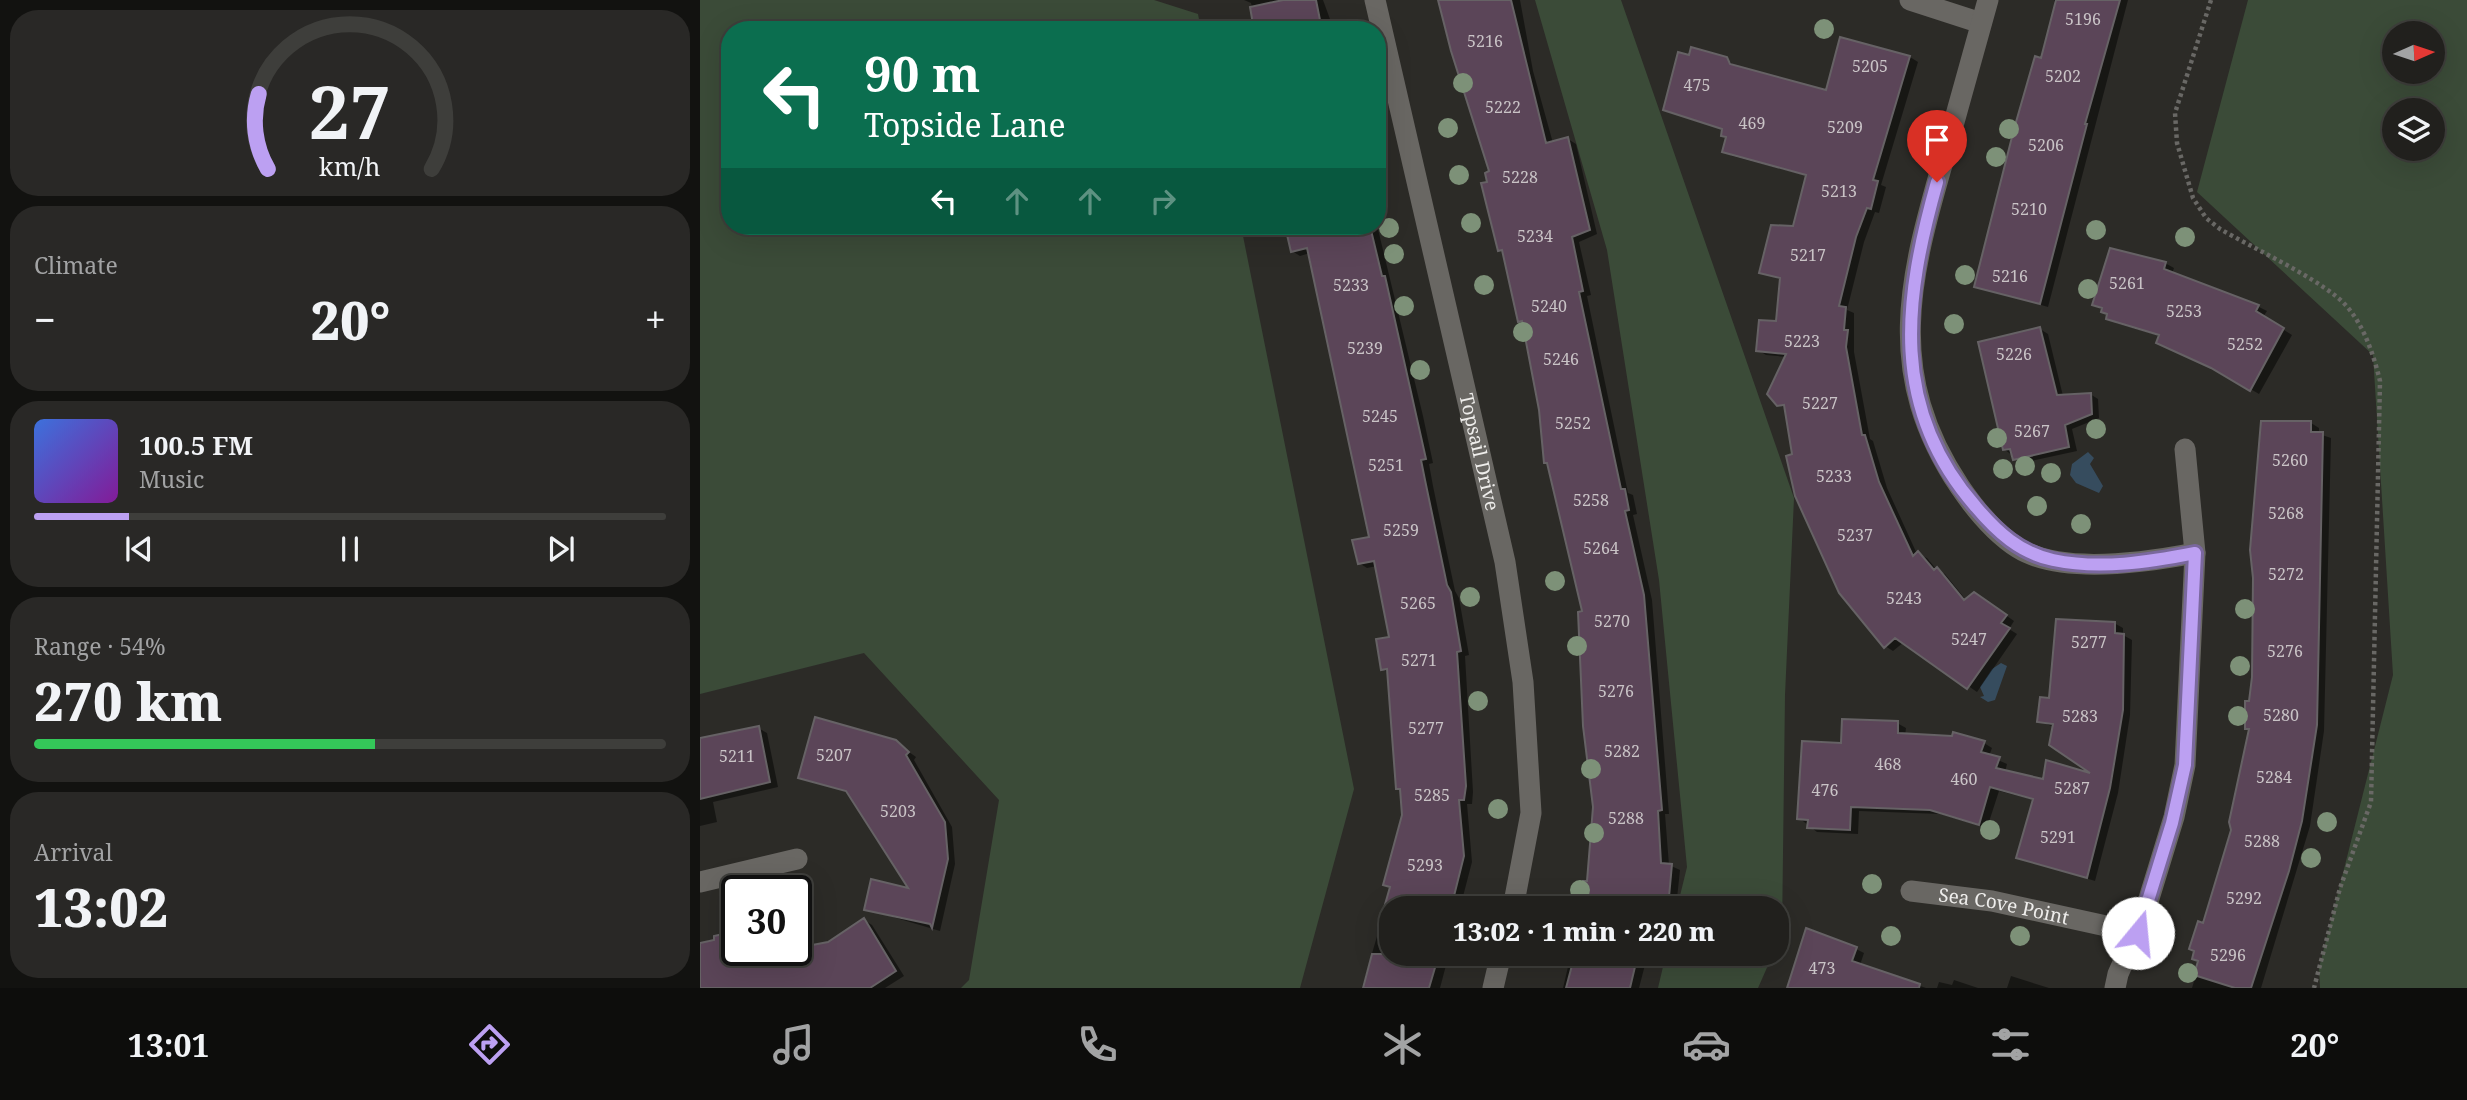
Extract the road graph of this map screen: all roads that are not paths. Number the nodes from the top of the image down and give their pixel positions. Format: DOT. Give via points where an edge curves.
graph roads {
  1 [pos="1375,0"];
  2 [pos="1910,0"];
  3 [pos="1988,0"];
  4 [pos="1380,21"];
  5 [pos="1981,23"];
  6 [pos="1386,47"];
  7 [pos="2185,449"];
  8 [pos="2195,553"];
  9 [pos="797,859"];
  10 [pos="700,883"];
  11 [pos="1911,891"];
  12 [pos="1515,896"];
  13 [pos="2138,933"];
  14 [pos="1498,966"];
  15 [pos="1493,988"];
  16 [pos="2116,988"];
  1 -- 4 [label="street, Topsail Drive"];
  2 -- 5 [label="street"];
  3 -- 5 [label="street"];
  5 -- 8 [label="street" via="1917,253 1912,288 1911,362 1930,433 1966,497 2019,549 2053,560 2135,564"];
  6 -- 12 [label="street, Topsail Drive" via="1506,562 1517,634 1531,813"];
  7 -- 8 [label="street"];
  8 -- 13 [label="street" via="2185,765"];
  9 -- 10 [label="street"];
  11 -- 13 [label="street, Sea Cove Point" via="1992,901"];
  13 -- 16 [label="street"];
  14 -- 15 [label="street"];
}
